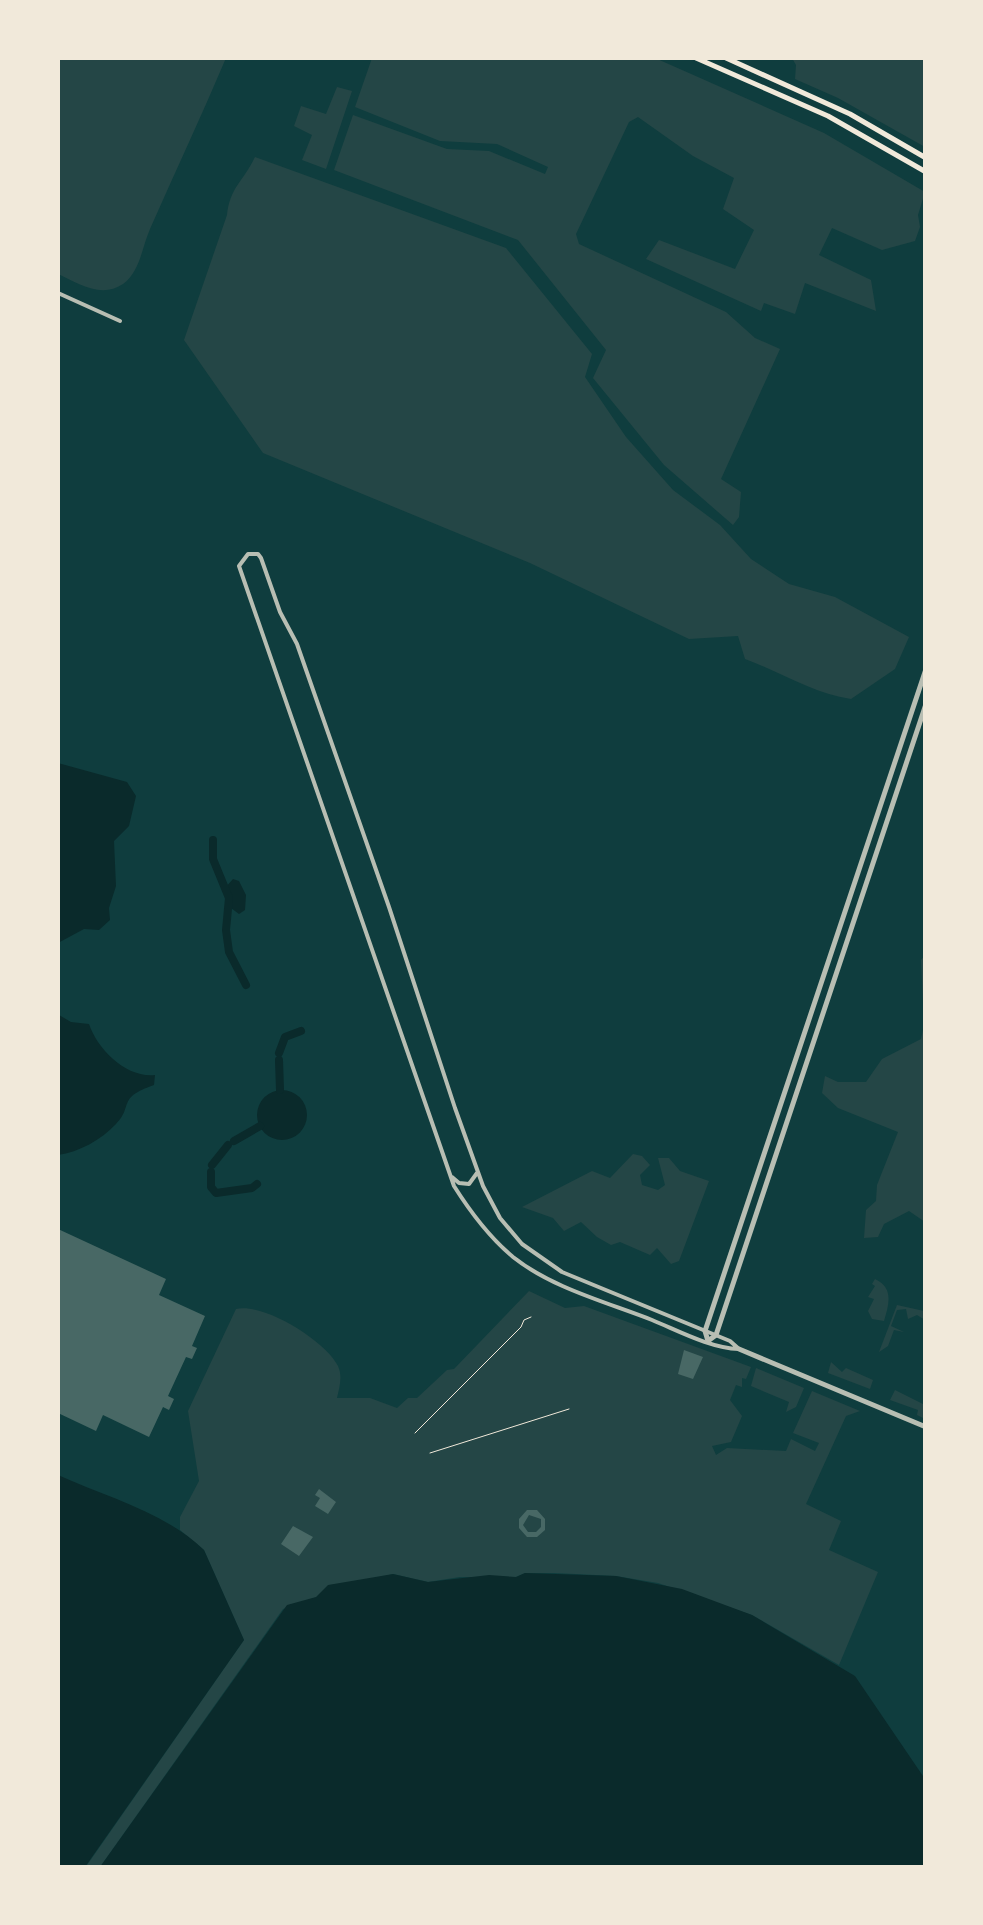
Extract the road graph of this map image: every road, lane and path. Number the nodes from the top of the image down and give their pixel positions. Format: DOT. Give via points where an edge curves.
graph roads {
  1 [pos="696,58"];
  2 [pos="726,58"];
  3 [pos="926,158"];
  4 [pos="926,172"];
  5 [pos="58,293"];
  6 [pos="120,321"];
  7 [pos="926,670"];
  8 [pos="926,704"];
  9 [pos="446,1169"];
  10 [pos="478,1170"];
  11 [pos="531,1317"];
  12 [pos="706,1331"];
  13 [pos="716,1335"];
  14 [pos="708,1341"];
  15 [pos="739,1349"];
  16 [pos="570,1409"];
  17 [pos="926,1428"];
  18 [pos="415,1432"];
  19 [pos="430,1454"];
  1 -- 4 [label="main road" via="828,116"];
  2 -- 3 [label="main road" via="850,114"];
  5 -- 6 [label="street"];
  7 -- 12 [label="street"];
  8 -- 13 [label="street"];
  9 -- 10 [label="street" via="464,1184 474,1182"];
  9 -- 10 [label="street" via="239,566 248,554 258,554 302,658"];
  9 -- 14 [label="street" via="482,1226 513,1257"];
  10 -- 12 [label="street" via="500,1218 539,1258"];
  11 -- 18 [label="path"];
  12 -- 13 [label="street"];
  12 -- 14 [label="street"];
  13 -- 14 [label="street"];
  13 -- 15 [label="street"];
  14 -- 15 [label="street"];
  15 -- 17 [label="street"];
  16 -- 19 [label="path"];
}
